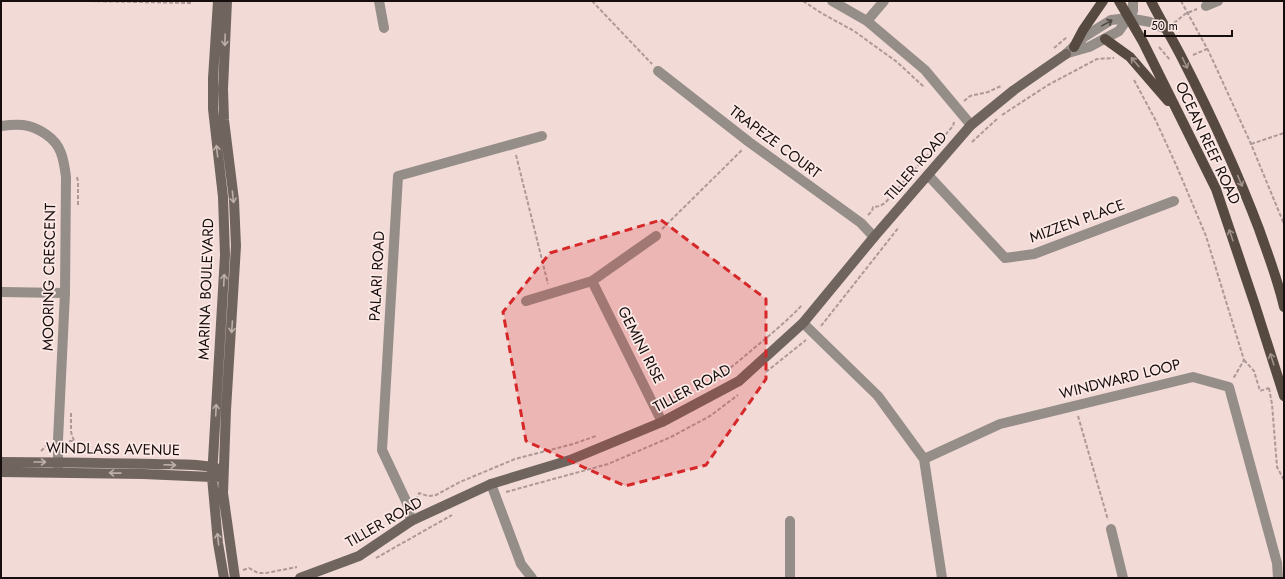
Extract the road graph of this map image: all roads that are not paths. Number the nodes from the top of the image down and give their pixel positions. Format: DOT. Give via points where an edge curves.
graph roads {
  1 [pos="218,1"];
  2 [pos="228,1"];
  3 [pos="379,1"];
  4 [pos="832,1"];
  5 [pos="884,1"];
  6 [pos="1103,1"];
  7 [pos="1119,1"];
  8 [pos="1133,1"];
  9 [pos="1151,1"];
  10 [pos="1218,1"];
  11 [pos="1206,6"];
  12 [pos="1128,18"];
  13 [pos="867,21"];
  14 [pos="384,28"];
  15 [pos="1166,29"];
  16 [pos="1104,39"];
  17 [pos="1070,50"];
  18 [pos="658,71"];
  19 [pos="1178,113"];
  20 [pos="971,125"];
  21 [pos="1,126"];
  22 [pos="542,136"];
  23 [pos="928,175"];
  24 [pos="1174,201"];
  25 [pos="656,236"];
  26 [pos="874,237"];
  27 [pos="592,281"];
  28 [pos="1,292"];
  29 [pos="65,293"];
  30 [pos="526,301"];
  31 [pos="1284,307"];
  32 [pos="803,323"];
  33 [pos="1284,396"];
  34 [pos="662,422"];
  35 [pos="924,459"];
  36 [pos="1,462"];
  37 [pos="58,462"];
  38 [pos="213,467"];
  39 [pos="1,472"];
  40 [pos="58,473"];
  41 [pos="223,473"];
  42 [pos="212,478"];
  43 [pos="490,484"];
  44 [pos="411,521"];
  45 [pos="790,521"];
  46 [pos="1110,529"];
  47 [pos="224,578"];
  48 [pos="235,578"];
  49 [pos="300,578"];
  50 [pos="532,578"];
  51 [pos="790,578"];
  52 [pos="942,578"];
  53 [pos="1123,578"];
  54 [pos="1278,578"];
  38 -- 1 [label="street, MARINA BOULEVARD, one-way" via="225,255 223,197 213,109"];
  2 -- 41 [label="street, MARINA BOULEVARD, one-way" via="223,89 224,120 234,200 236,246"];
  3 -- 14 [label="street"];
  4 -- 13 [label="street"];
  5 -- 13 [label="street"];
  6 -- 17 [label="main road"];
  7 -- 12 [label="main road, OCEAN REEF ROAD"];
  8 -- 12 [label="street, TILLER ROAD" via="1133,11"];
  9 -- 15 [label="main road, OCEAN REEF ROAD"];
  10 -- 11 [label="street"];
  12 -- 15 [label="street, TILLER ROAD" via="1150,22"];
  12 -- 16 [label="street, TILLER ROAD" via="1119,31"];
  17 -- 12 [label="street, TILLER ROAD, one-way" via="1084,37 1111,20"];
  12 -- 19 [label="main road, OCEAN REEF ROAD" via="1143,42"];
  13 -- 20 [label="street" via="925,70"];
  15 -- 31 [label="main road, OCEAN REEF ROAD, one-way" via="1241,182 1268,254"];
  16 -- 17 [label="street, TILLER ROAD" via="1089,47"];
  19 -- 16 [label="main road, one-way" via="1130,57 1122,55"];
  17 -- 20 [label="street, TILLER ROAD"];
  18 -- 26 [label="street, TRAPEZE COURT" via="749,142 861,223"];
  33 -- 19 [label="main road, OCEAN REEF ROAD, one-way" via="1216,189"];
  20 -- 23 [label="street, TILLER ROAD"];
  21 -- 29 [label="street, MOORING CRESCENT" via="22,125 34,128 45,134 61,151 66,177"];
  22 -- 44 [label="street, PALARI ROAD" via="398,176 382,450 407,503"];
  23 -- 24 [label="street, MIZZEN PLACE" via="1005,258 1034,254"];
  23 -- 26 [label="street, TILLER ROAD"];
  25 -- 27 [label="street"];
  26 -- 32 [label="street, TILLER ROAD"];
  27 -- 30 [label="street"];
  27 -- 34 [label="street, GEMINI RISE"];
  28 -- 29 [label="street"];
  29 -- 37 [label="street, MOORING CRESCENT"];
  32 -- 34 [label="street, TILLER ROAD" via="739,381"];
  32 -- 35 [label="street" via="878,396"];
  34 -- 43 [label="street, TILLER ROAD" via="570,460"];
  35 -- 52 [label="street"];
  35 -- 54 [label="street, WINDWARD LOOP" via="1000,424 1193,377 1229,387 1277,563"];
  36 -- 37 [label="street, WINDLASS AVENUE, one-way"];
  37 -- 38 [label="street, WINDLASS AVENUE, one-way"];
  37 -- 40 [label="street, MOORING CRESCENT"];
  38 -- 41 [label="street, WINDLASS AVENUE"];
  38 -- 42 [label="street, MARINA BOULEVARD"];
  39 -- 40 [label="street, WINDLASS AVENUE"];
  42 -- 40 [label="street, WINDLASS AVENUE, one-way"];
  41 -- 42 [label="street, WINDLASS AVENUE"];
  41 -- 48 [label="street, MARINA BOULEVARD" via="223,493"];
  47 -- 42 [label="street, MARINA BOULEVARD, one-way"];
  43 -- 44 [label="street, TILLER ROAD"];
  43 -- 50 [label="street" via="521,564"];
  44 -- 49 [label="street, TILLER ROAD" via="359,556"];
  45 -- 51 [label="street"];
  46 -- 53 [label="street"];
}
